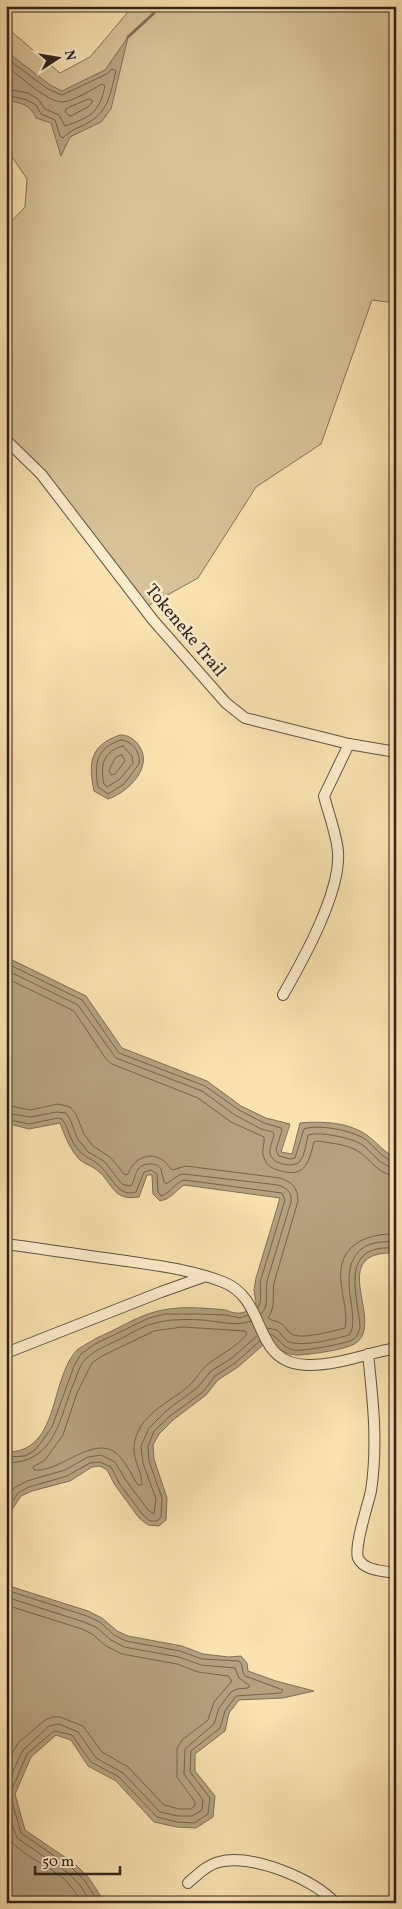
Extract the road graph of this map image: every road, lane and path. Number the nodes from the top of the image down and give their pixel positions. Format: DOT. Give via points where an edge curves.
graph roads {
  1 [pos="6,440"];
  2 [pos="349,744"];
  3 [pos="396,752"];
  4 [pos="283,995"];
  5 [pos="6,1244"];
  6 [pos="206,1276"];
  7 [pos="396,1348"];
  8 [pos="6,1353"];
  9 [pos="368,1354"];
  10 [pos="396,1573"];
  11 [pos="188,1883"];
  12 [pos="335,1903"];
  1 -- 2 [label="street, Tokeneke Trail" via="41,474 154,620 226,702 245,718"];
  2 -- 3 [label="street, Tokeneke Trail"];
  2 -- 4 [label="street" via="324,796 338,852 334,888 306,955"];
  5 -- 6 [label="street" via="167,1267"];
  6 -- 8 [label="street"];
  6 -- 9 [label="street" via="231,1286 244,1296 275,1353 284,1360 311,1365"];
  7 -- 9 [label="street"];
  9 -- 10 [label="street" via="374,1414 374,1457 358,1554 366,1566"];
  11 -- 12 [label="street" via="217,1862 238,1860 296,1876 324,1891"];
}
